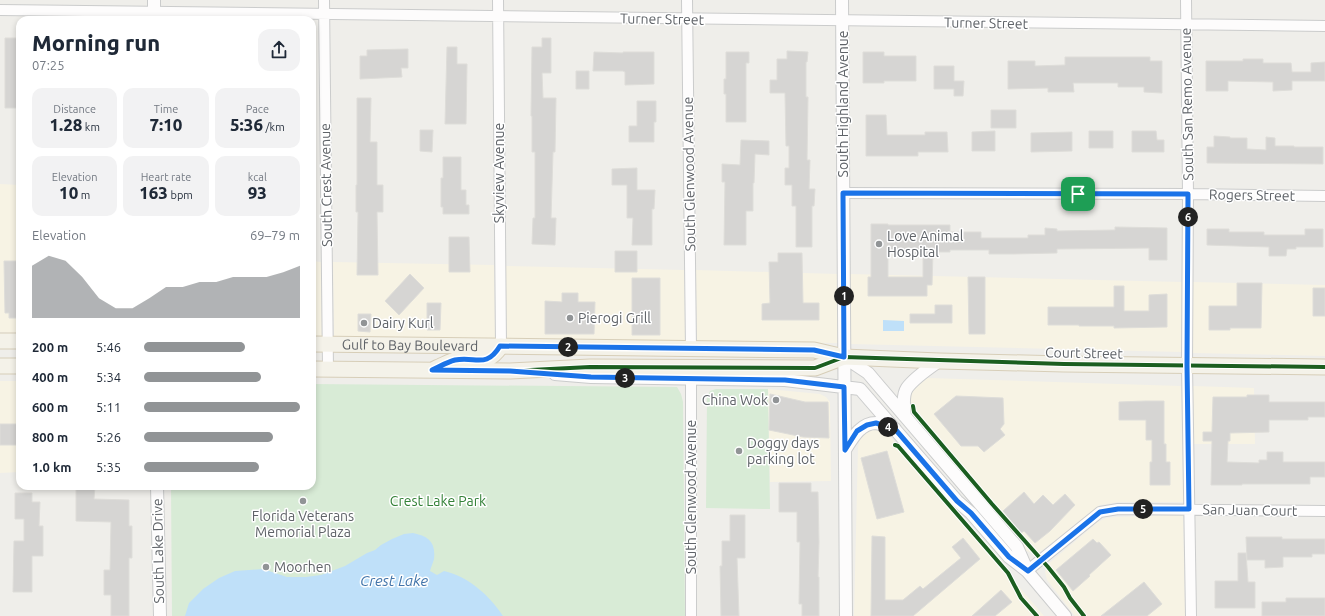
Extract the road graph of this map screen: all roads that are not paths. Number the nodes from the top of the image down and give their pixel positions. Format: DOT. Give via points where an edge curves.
graph roads {
  1 [pos="154,0"];
  2 [pos="324,0"];
  3 [pos="498,0"];
  4 [pos="686,0"];
  5 [pos="842,0"];
  6 [pos="1186,0"];
  7 [pos="0,10"];
  8 [pos="324,14"];
  9 [pos="154,16"];
  10 [pos="498,16"];
  11 [pos="687,19"];
  12 [pos="842,21"];
  13 [pos="1186,25"];
  14 [pos="1325,26"];
  15 [pos="843,193"];
  16 [pos="1188,194"];
  17 [pos="1325,196"];
  18 [pos="0,341"];
  19 [pos="16,341"];
  20 [pos="316,344"];
  21 [pos="328,345"];
  22 [pos="500,346"];
  23 [pos="691,348"];
  24 [pos="844,357"];
  25 [pos="939,361"];
  26 [pos="1187,365"];
  27 [pos="0,366"];
  28 [pos="16,366"];
  29 [pos="1325,367"];
  30 [pos="316,369"];
  31 [pos="328,369"];
  32 [pos="432,370"];
  33 [pos="510,371"];
  34 [pos="691,379"];
  35 [pos="844,387"];
  36 [pos="905,416"];
  37 [pos="895,429"];
  38 [pos="845,450"];
  39 [pos="157,490"];
  40 [pos="1189,509"];
  41 [pos="1325,511"];
  42 [pos="1028,571"];
  43 [pos="160,616"];
  44 [pos="691,616"];
  45 [pos="846,616"];
  46 [pos="1065,616"];
  47 [pos="1191,616"];
  1 -- 9 [label="street"];
  2 -- 8 [label="street, South Crest Avenue"];
  3 -- 10 [label="street, Skyview Avenue"];
  4 -- 11 [label="street, South Glenwood Avenue"];
  5 -- 12 [label="street, South Highland Avenue"];
  6 -- 13 [label="street, South San Remo Avenue"];
  7 -- 9 [label="street, Turner Street"];
  8 -- 9 [label="street, Turner Street"];
  8 -- 10 [label="street, Turner Street"];
  8 -- 21 [label="street, South Crest Avenue"];
  10 -- 11 [label="street, Turner Street"];
  10 -- 22 [label="street, Skyview Avenue"];
  11 -- 12 [label="street, Turner Street"];
  11 -- 23 [label="street, South Glenwood Avenue"];
  12 -- 13 [label="street, Turner Street"];
  12 -- 15 [label="street, South Highland Avenue"];
  13 -- 14 [label="street, Turner Street"];
  13 -- 16 [label="street, South San Remo Avenue"];
  15 -- 16 [label="street, Rogers Street"];
  15 -- 24 [label="street, South Highland Avenue"];
  16 -- 17 [label="street, Rogers Street"];
  16 -- 26 [label="street, South San Remo Avenue"];
  18 -- 19 [label="main road"];
  20 -- 21 [label="main road, Gulf to Bay Boulevard"];
  21 -- 22 [label="main road, Gulf to Bay Boulevard"];
  21 -- 31 [label="street, South Crest Avenue"];
  22 -- 23 [label="main road, Gulf to Bay Boulevard"];
  22 -- 32 [label="main road" via="495,356 485,360 455,360"];
  23 -- 24 [label="main road, Gulf to Bay Boulevard" via="814,350"];
  24 -- 25 [label="main road, Court Street"];
  24 -- 33 [label="main road, Gulf to Bay Boulevard" via="815,368 590,366"];
  24 -- 35 [label="street, South Highland Avenue"];
  24 -- 36 [label="street, Gulf to Bay Boulevard" via="868,373"];
  25 -- 26 [label="main road, Court Street"];
  25 -- 36 [label="street" via="906,388"];
  26 -- 29 [label="main road, Court Street"];
  26 -- 40 [label="street, South San Remo Avenue"];
  27 -- 28 [label="main road"];
  30 -- 31 [label="main road, Gulf to Bay Boulevard"];
  31 -- 32 [label="main road, Gulf to Bay Boulevard"];
  32 -- 33 [label="main road, Gulf to Bay Boulevard"];
  33 -- 34 [label="street, Gulf to Bay Boulevard" via="591,377"];
  34 -- 35 [label="street, Gulf to Bay Boulevard" via="785,380"];
  34 -- 44 [label="street, South Glenwood Avenue"];
  35 -- 37 [label="street, Gulf to Bay Boulevard" via="860,389"];
  35 -- 38 [label="street, South Highland Avenue"];
  36 -- 42 [label="street, Gulf to Bay Boulevard" via="1017,547"];
  37 -- 38 [label="street" via="876,423 867,425 857,431"];
  37 -- 42 [label="street, Gulf to Bay Boulevard" via="1009,557"];
  38 -- 45 [label="street, South Highland Avenue"];
  39 -- 43 [label="street, South Lake Drive"];
  40 -- 41 [label="street, San Juan Court"];
  40 -- 42 [label="street, San Juan Court" via="1118,509 1100,512"];
  40 -- 47 [label="street, South San Remo Avenue"];
  42 -- 46 [label="street, Gulf to Bay Boulevard"];
}
